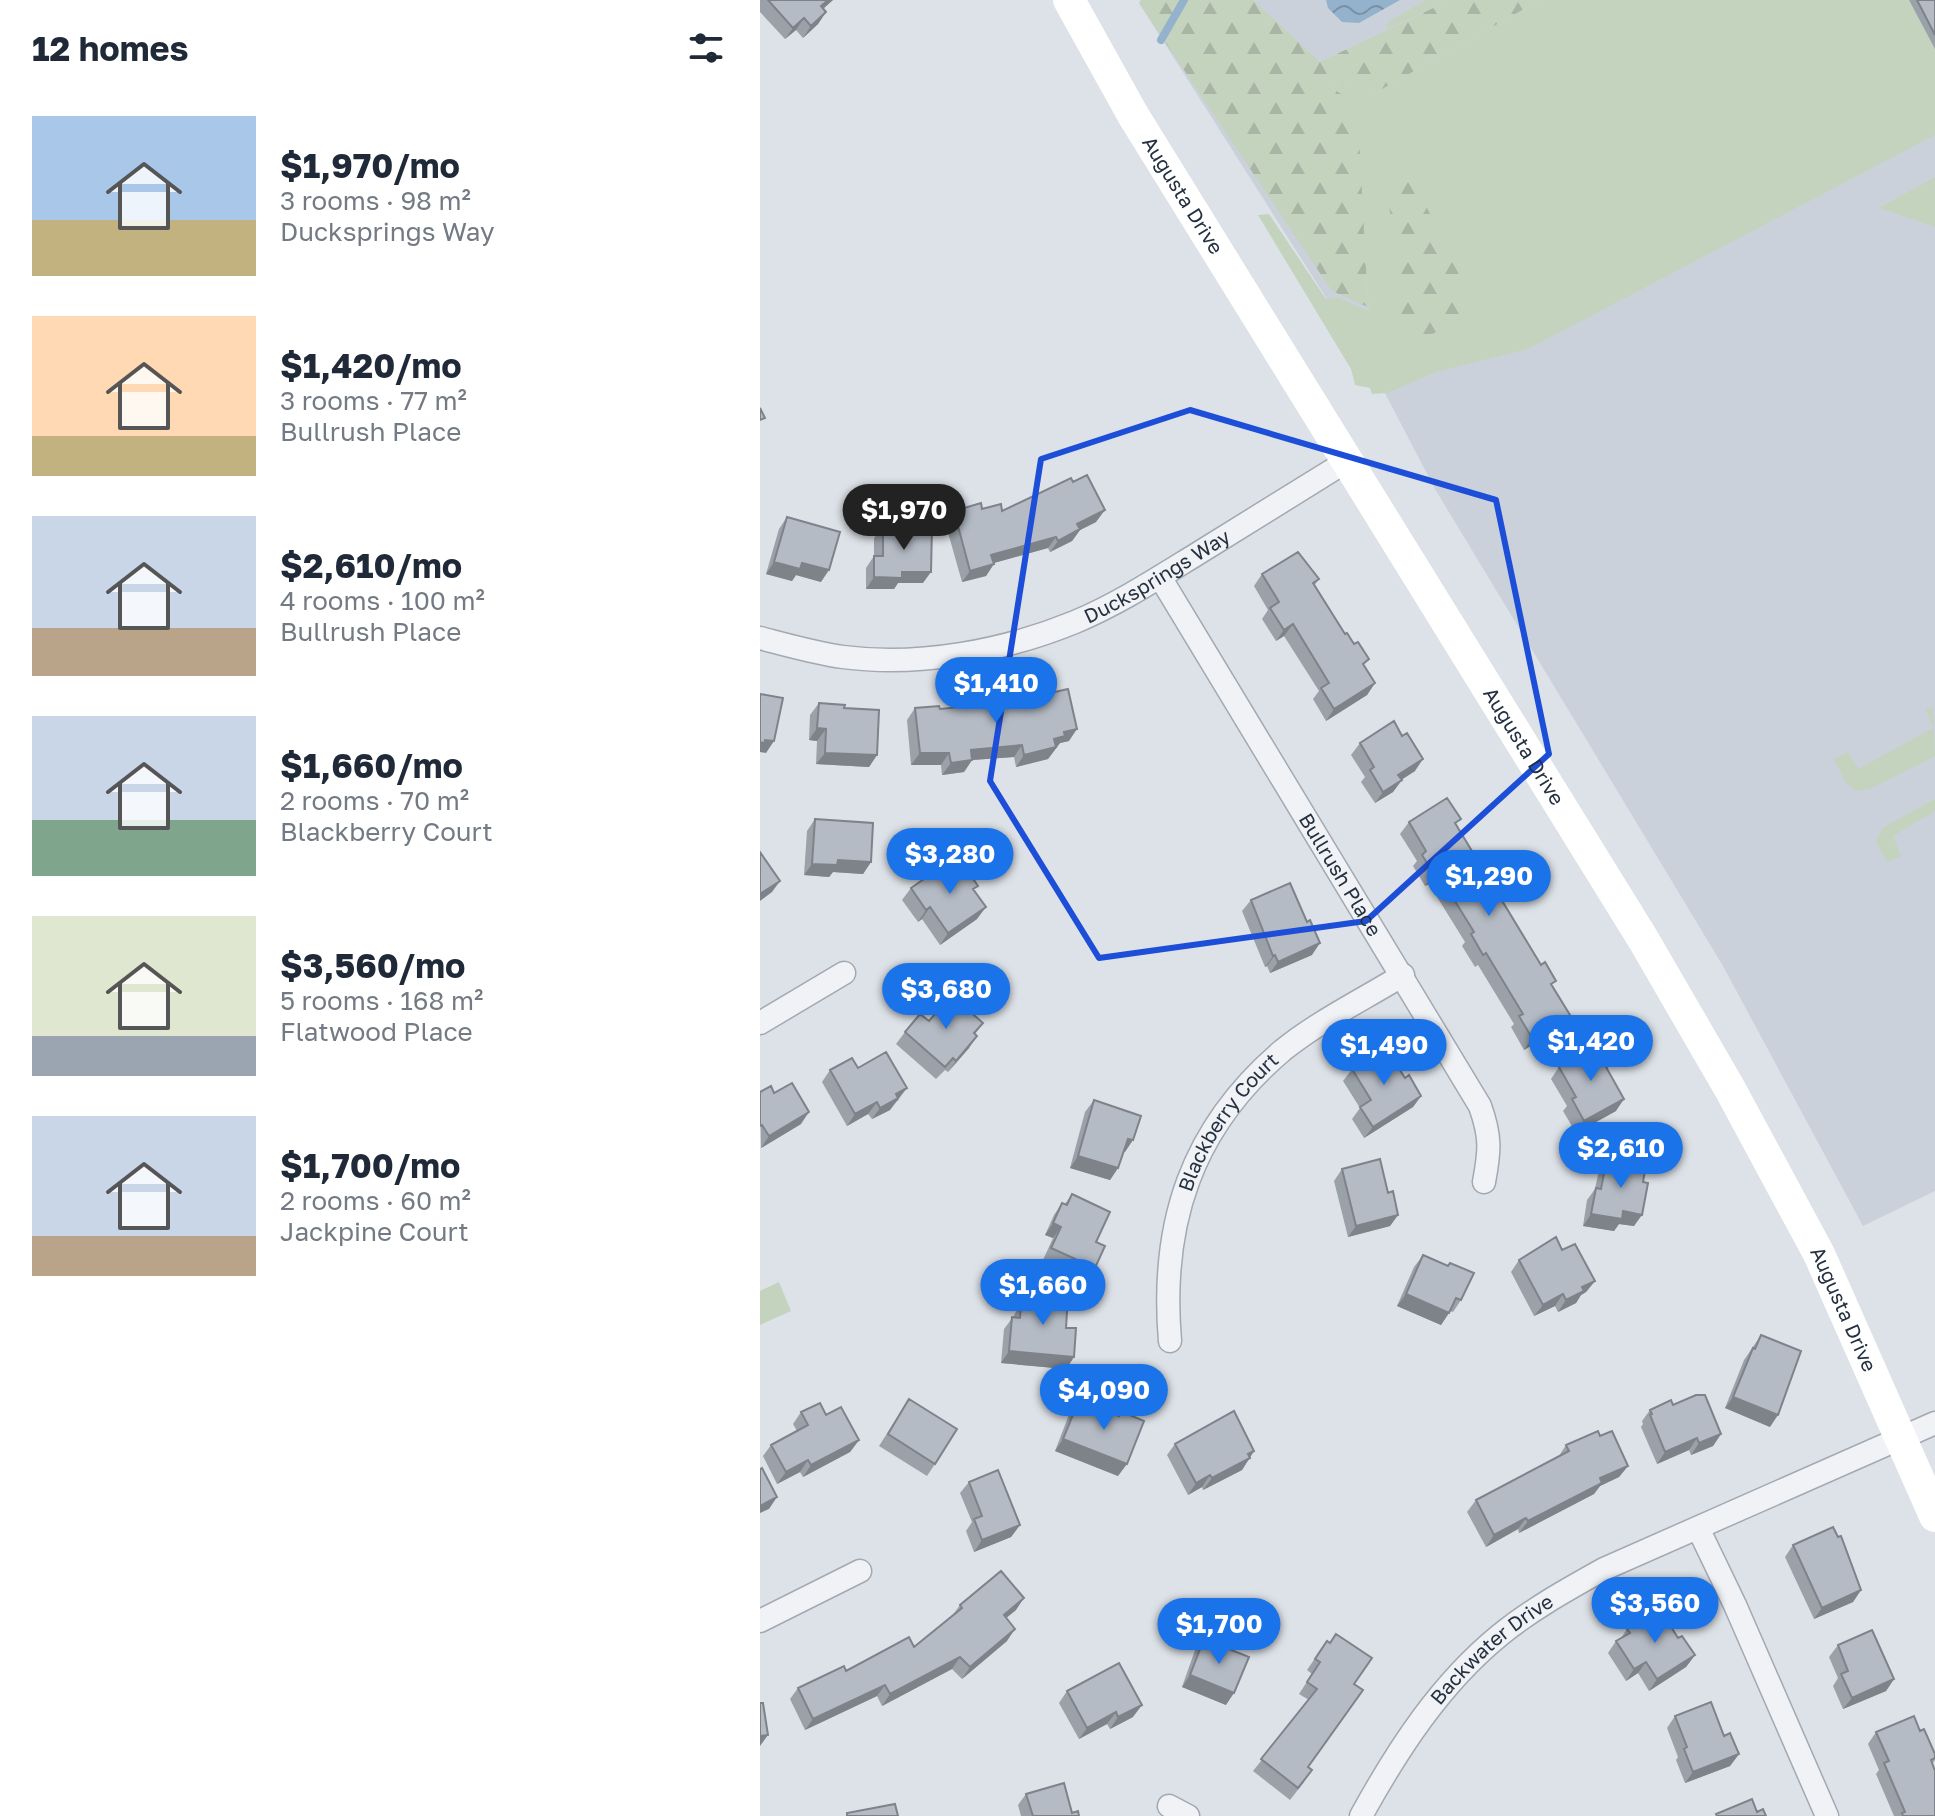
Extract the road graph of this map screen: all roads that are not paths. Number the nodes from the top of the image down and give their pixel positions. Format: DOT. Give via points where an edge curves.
graph roads {
  1 [pos="1069,0"];
  2 [pos="1347,461"];
  3 [pos="1160,577"];
  4 [pos="760,638"];
  5 [pos="844,973"];
  6 [pos="1403,975"];
  7 [pos="760,1023"];
  8 [pos="1484,1182"];
  9 [pos="1170,1341"];
  10 [pos="1935,1423"];
  11 [pos="1900,1436"];
  12 [pos="1935,1516"];
  13 [pos="1698,1528"];
  14 [pos="860,1571"];
  15 [pos="760,1621"];
  16 [pos="1361,1816"];
  17 [pos="1827,1816"];
  1 -- 2 [label="street, Augusta Drive" via="1133,115"];
  2 -- 3 [label="street, Ducksprings Way"];
  2 -- 11 [label="street, Augusta Drive" via="1730,1089 1819,1254"];
  3 -- 4 [label="street, Ducksprings Way" via="1077,621 956,653 843,657"];
  3 -- 6 [label="street, Bullrush Place"];
  5 -- 7 [label="street"];
  6 -- 8 [label="street, Bullrush Place" via="1480,1106 1490,1150"];
  6 -- 9 [label="street, Blackberry Court" via="1284,1050 1224,1113 1184,1190 1173,1232 1167,1296"];
  10 -- 11 [label="street, Backwater Drive"];
  11 -- 12 [label="street, Augusta Drive"];
  11 -- 13 [label="street, Backwater Drive"];
  13 -- 16 [label="street, Backwater Drive" via="1604,1569 1500,1635 1412,1730"];
  13 -- 17 [label="street"];
  14 -- 15 [label="street"];
}
